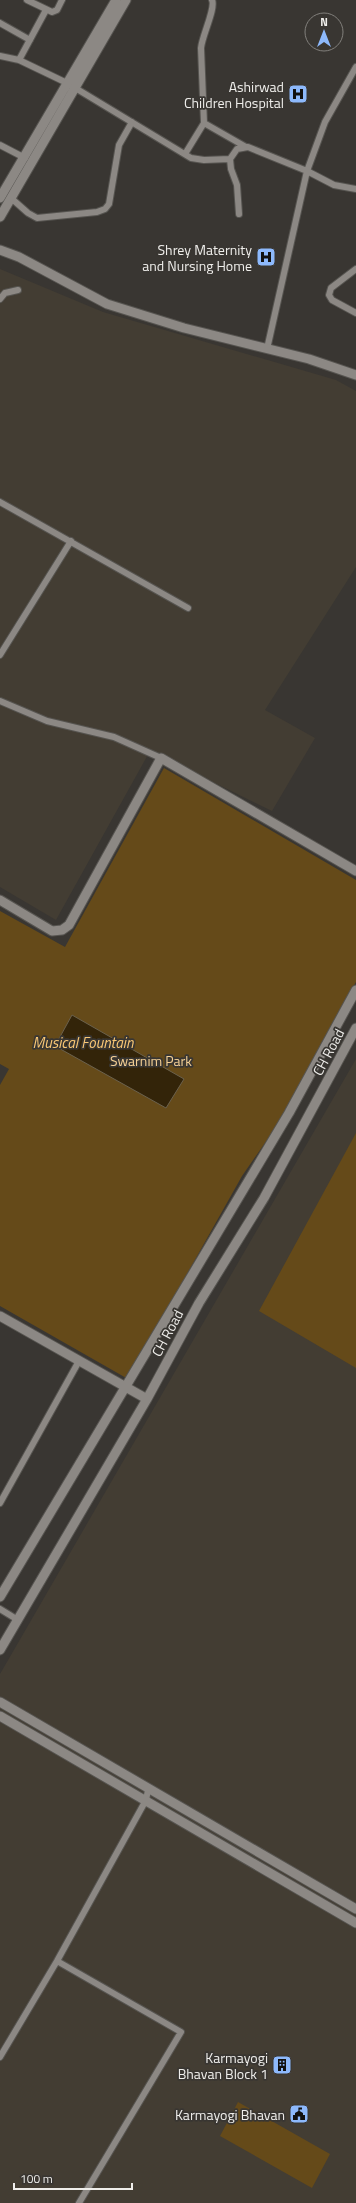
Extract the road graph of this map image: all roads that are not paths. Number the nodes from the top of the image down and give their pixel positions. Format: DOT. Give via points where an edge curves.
graph roads {
  1 [pos="27,0"];
  2 [pos="62,0"];
  3 [pos="116,0"];
  4 [pos="126,0"];
  5 [pos="212,0"];
  6 [pos="46,10"];
  7 [pos="0,23"];
  8 [pos="30,40"];
  9 [pos="0,56"];
  10 [pos="19,60"];
  11 [pos="356,67"];
  12 [pos="67,83"];
  13 [pos="75,88"];
  14 [pos="132,122"];
  15 [pos="204,123"];
  16 [pos="0,145"];
  17 [pos="248,147"];
  18 [pos="185,154"];
  19 [pos="24,158"];
  20 [pos="230,159"];
  21 [pos="32,162"];
  22 [pos="307,171"];
  23 [pos="356,189"];
  24 [pos="0,198"];
  25 [pos="11,198"];
  26 [pos="239,214"];
  27 [pos="0,217"];
  28 [pos="0,250"];
  29 [pos="356,269"];
  30 [pos="18,290"];
  31 [pos="0,299"];
  32 [pos="356,313"];
  33 [pos="267,349"];
  34 [pos="356,376"];
  35 [pos="0,502"];
  36 [pos="71,541"];
  37 [pos="188,608"];
  38 [pos="0,655"];
  39 [pos="0,701"];
  40 [pos="161,758"];
  41 [pos="356,871"];
  42 [pos="0,900"];
  43 [pos="356,990"];
  44 [pos="356,1028"];
  45 [pos="0,1316"];
  46 [pos="78,1361"];
  47 [pos="125,1387"];
  48 [pos="147,1399"];
  49 [pos="0,1503"];
  50 [pos="0,1597"];
  51 [pos="0,1609"];
  52 [pos="18,1620"];
  53 [pos="0,1650"];
  54 [pos="0,1702"];
  55 [pos="0,1716"];
  56 [pos="148,1790"];
  57 [pos="146,1800"];
  58 [pos="356,1909"];
  59 [pos="356,1923"];
  60 [pos="57,1961"];
  61 [pos="0,2057"];
  62 [pos="79,2203"];
  1 -- 6 [label="street"];
  2 -- 6 [label="street" via="54,12"];
  3 -- 12 [label="street"];
  4 -- 13 [label="street"];
  5 -- 15 [label="street" via="212,10 200,48"];
  6 -- 8 [label="street"];
  7 -- 8 [label="street"];
  8 -- 10 [label="street"];
  9 -- 10 [label="street"];
  10 -- 12 [label="street"];
  11 -- 22 [label="street" via="325,122"];
  12 -- 13 [label="street"];
  12 -- 19 [label="street"];
  13 -- 14 [label="street"];
  13 -- 21 [label="street"];
  14 -- 18 [label="street"];
  14 -- 25 [label="street" via="119,145 109,204 105,209 37,218"];
  15 -- 17 [label="street"];
  15 -- 18 [label="street"];
  16 -- 19 [label="street"];
  17 -- 20 [label="street" via="238,149"];
  17 -- 22 [label="street"];
  18 -- 20 [label="street" via="204,160"];
  19 -- 21 [label="street"];
  19 -- 24 [label="street"];
  20 -- 26 [label="street" via="237,185"];
  21 -- 25 [label="street"];
  22 -- 23 [label="street" via="334,185"];
  22 -- 33 [label="street"];
  25 -- 27 [label="street"];
  28 -- 33 [label="street" via="19,257 107,304 184,328"];
  29 -- 32 [label="street" via="331,288 329,295 332,300"];
  30 -- 31 [label="street" via="5,293"];
  33 -- 34 [label="street" via="339,368"];
  35 -- 36 [label="street"];
  36 -- 37 [label="street"];
  36 -- 38 [label="street"];
  39 -- 40 [label="street" via="47,721 114,737"];
  40 -- 41 [label="street"];
  40 -- 42 [label="street" via="69,925 62,930 52,931"];
  43 -- 47 [label="street, CH Road" via="286,1120"];
  44 -- 48 [label="street, CH Road" via="264,1198 199,1303"];
  45 -- 46 [label="street"];
  46 -- 47 [label="street"];
  46 -- 49 [label="street"];
  47 -- 48 [label="street"];
  47 -- 50 [label="street, CH Road"];
  48 -- 52 [label="street, CH Road"];
  51 -- 52 [label="street"];
  52 -- 53 [label="street, CH Road"];
  54 -- 56 [label="street"];
  55 -- 57 [label="street"];
  56 -- 57 [label="street"];
  56 -- 58 [label="street"];
  57 -- 59 [label="street"];
  57 -- 60 [label="street"];
  60 -- 61 [label="street"];
  60 -- 62 [label="street" via="181,2032"];
}
